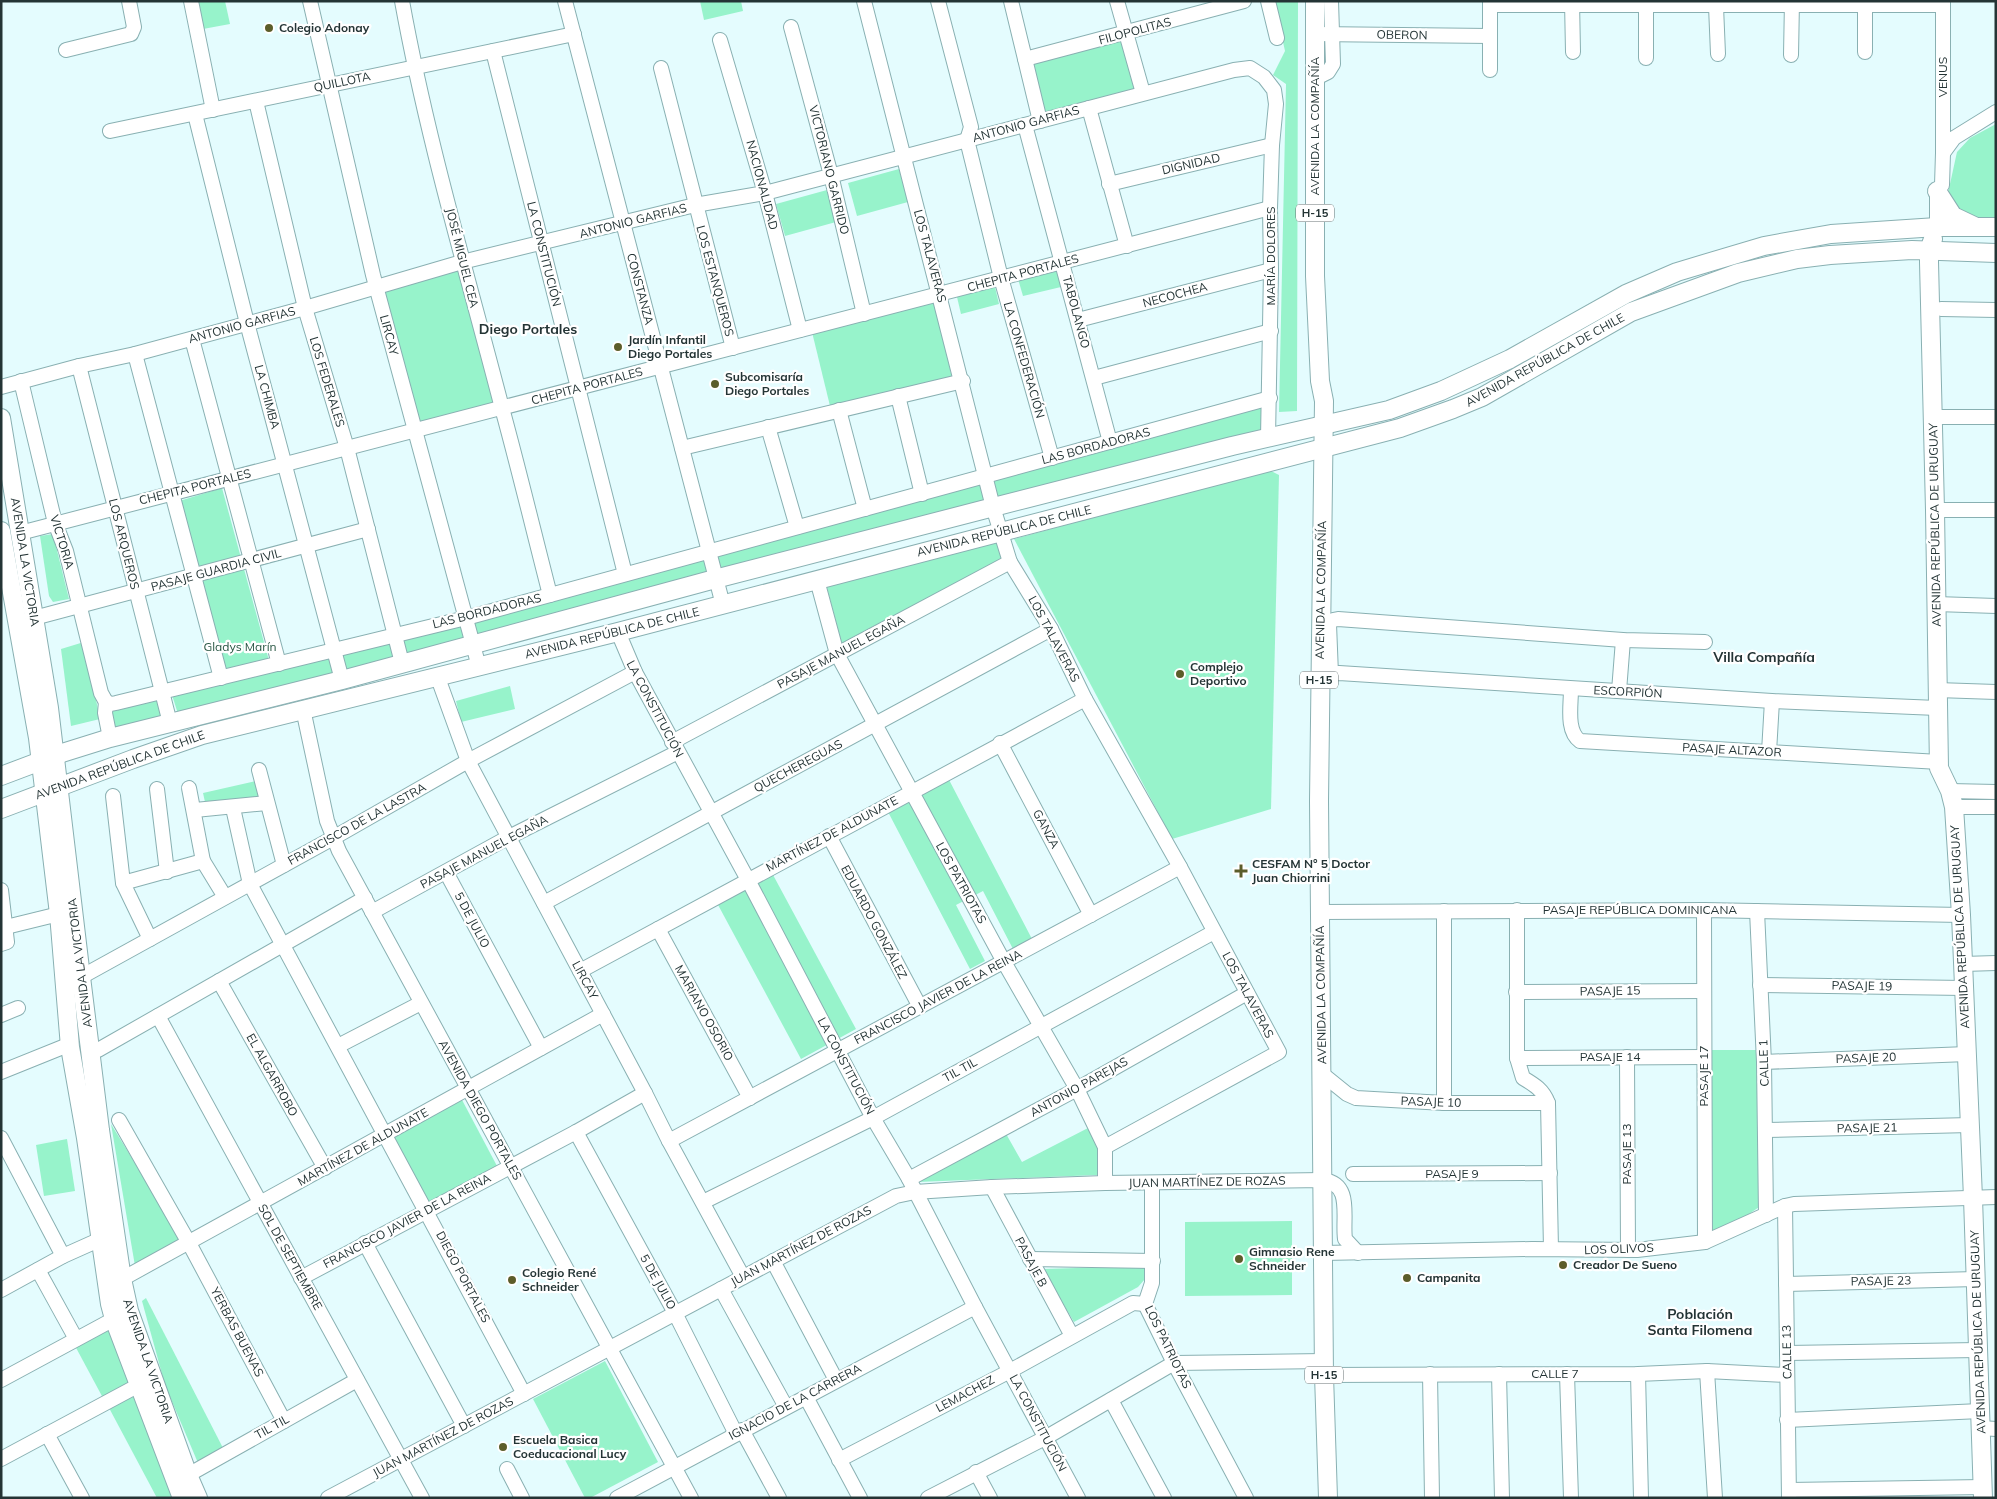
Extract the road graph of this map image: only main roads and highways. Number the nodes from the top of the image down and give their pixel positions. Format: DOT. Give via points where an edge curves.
graph roads {
  1 [pos="1315,1"];
  2 [pos="1937,191"];
  3 [pos="1937,227"];
  4 [pos="1987,227"];
  5 [pos="1934,250"];
  6 [pos="1996,253"];
  7 [pos="1931,360"];
  8 [pos="1,418"];
  9 [pos="1324,425"];
  10 [pos="1324,448"];
  11 [pos="1,531"];
  12 [pos="6,594"];
  13 [pos="48,759"];
  14 [pos="1,776"];
  15 [pos="51,790"];
  16 [pos="1,809"];
  17 [pos="108,1238"];
  18 [pos="1985,1423"];
  19 [pos="1983,1492"];
  20 [pos="182,1498"];
  21 [pos="198,1498"];
  22 [pos="1328,1498"];
  1 -- 9 [label="main road, AVENIDA LA COMPAÑÍA / H-15" via="1323,34 1314,79 1315,276"];
  2 -- 4 [label="main road" via="1953,216"];
  3 -- 4 [label="main road, AVENIDA REPÚBLICA DE CHILE"];
  3 -- 5 [label="main road, AVENIDA REPÚBLICA DE URUGUAY"];
  3 -- 9 [label="main road, AVENIDA REPÚBLICA DE CHILE" via="1831,234 1764,246 1677,272 1626,294 1473,377 1389,410"];
  5 -- 6 [label="main road, AVENIDA REPÚBLICA DE CHILE"];
  5 -- 7 [label="main road, AVENIDA REPÚBLICA DE URUGUAY"];
  5 -- 7 [label="main road, AVENIDA REPÚBLICA DE URUGUAY" via="1941,309 1940,337"];
  5 -- 10 [label="main road, AVENIDA REPÚBLICA DE CHILE" via="1797,259 1738,273 1630,312 1513,380 1453,410"];
  7 -- 18 [label="main road, AVENIDA REPÚBLICA DE URUGUAY" via="1939,768 1952,799 1961,915 1978,1350"];
  8 -- 13 [label="main road, AVENIDA LA VICTORIA" via="34,618"];
  9 -- 10 [label="main road, AVENIDA LA COMPAÑÍA / H-15"];
  9 -- 13 [label="main road, AVENIDA REPÚBLICA DE CHILE" via="715,579 342,680 110,738"];
  10 -- 15 [label="main road, AVENIDA REPÚBLICA DE CHILE" via="618,632 202,736"];
  10 -- 22 [label="main road, AVENIDA LA COMPAÑÍA / H-15" via="1325,674 1320,912"];
  11 -- 12 [label="main road, AVENIDA LA VICTORIA"];
  12 -- 13 [label="main road, AVENIDA LA VICTORIA" via="38,738"];
  13 -- 14 [label="main road, AVENIDA REPÚBLICA DE CHILE"];
  13 -- 15 [label="main road, AVENIDA LA VICTORIA"];
  15 -- 16 [label="main road, AVENIDA REPÚBLICA DE CHILE"];
  15 -- 17 [label="main road, AVENIDA LA VICTORIA" via="81,977"];
  15 -- 17 [label="main road, AVENIDA LA VICTORIA" via="70,1046"];
  17 -- 20 [label="main road, AVENIDA LA VICTORIA" via="114,1319"];
  17 -- 21 [label="main road, AVENIDA LA VICTORIA" via="129,1311"];
  18 -- 19 [label="main road, AVENIDA REPÚBLICA DE URUGUAY"];
}
